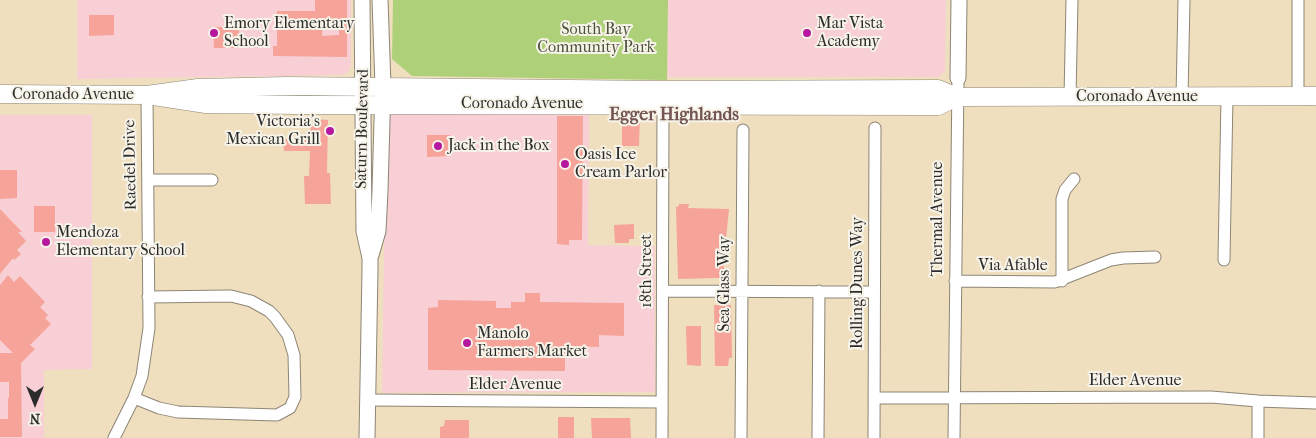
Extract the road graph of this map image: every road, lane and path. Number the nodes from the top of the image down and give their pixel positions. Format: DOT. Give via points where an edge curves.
graph roads {
  1 [pos="362,0"];
  2 [pos="380,0"];
  3 [pos="959,0"];
  4 [pos="1072,0"];
  5 [pos="1184,0"];
  6 [pos="1298,0"];
  7 [pos="958,78"];
  8 [pos="362,86"];
  9 [pos="383,86"];
  10 [pos="0,94"];
  11 [pos="146,95"];
  12 [pos="1298,96"];
  13 [pos="1316,96"];
  14 [pos="957,97"];
  15 [pos="1070,97"];
  16 [pos="1182,97"];
  17 [pos="1227,97"];
  18 [pos="664,98"];
  19 [pos="362,104"];
  20 [pos="382,104"];
  21 [pos="875,128"];
  22 [pos="743,130"];
  23 [pos="1074,179"];
  24 [pos="148,180"];
  25 [pos="212,180"];
  26 [pos="1155,257"];
  27 [pos="370,258"];
  28 [pos="1224,260"];
  29 [pos="956,281"];
  30 [pos="1062,281"];
  31 [pos="663,291"];
  32 [pos="742,291"];
  33 [pos="819,291"];
  34 [pos="874,292"];
  35 [pos="148,297"];
  36 [pos="134,398"];
  37 [pos="874,398"];
  38 [pos="954,398"];
  39 [pos="368,400"];
  40 [pos="662,402"];
  41 [pos="1258,402"];
  42 [pos="1316,403"];
  43 [pos="114,438"];
  44 [pos="367,438"];
  45 [pos="662,438"];
  46 [pos="741,438"];
  47 [pos="818,438"];
  48 [pos="874,438"];
  49 [pos="954,438"];
  50 [pos="1258,438"];
  1 -- 8 [label="main road, Saturn Boulevard"];
  2 -- 9 [label="main road, Saturn Boulevard"];
  3 -- 7 [label="main road, Thermal Avenue"];
  4 -- 15 [label="street"];
  5 -- 16 [label="street"];
  6 -- 12 [label="street"];
  7 -- 14 [label="street, Thermal Avenue"];
  8 -- 9 [label="main road, Coronado Avenue"];
  8 -- 11 [label="main road, Coronado Avenue" via="198,88"];
  8 -- 19 [label="main road, Saturn Boulevard"];
  9 -- 18 [label="main road, Coronado Avenue"];
  9 -- 20 [label="main road, Saturn Boulevard"];
  10 -- 11 [label="main road, Coronado Avenue"];
  11 -- 19 [label="main road, Coronado Avenue" via="206,104"];
  11 -- 24 [label="street, Raedel Drive"];
  12 -- 13 [label="main road, Coronado Avenue"];
  12 -- 17 [label="main road, Coronado Avenue"];
  14 -- 15 [label="main road, Coronado Avenue"];
  14 -- 18 [label="main road, Coronado Avenue" via="938,89"];
  14 -- 29 [label="street, Thermal Avenue"];
  15 -- 16 [label="main road, Coronado Avenue"];
  16 -- 17 [label="main road, Coronado Avenue"];
  17 -- 28 [label="street"];
  18 -- 20 [label="main road, Coronado Avenue"];
  18 -- 31 [label="street, 18th Street"];
  19 -- 20 [label="main road, Coronado Avenue"];
  19 -- 27 [label="main road, Saturn Boulevard" via="364,231"];
  20 -- 27 [label="main road, Saturn Boulevard" via="378,231"];
  21 -- 34 [label="street, Rolling Dunes Way"];
  22 -- 32 [label="street, Sea Glass Way"];
  23 -- 30 [label="street" via="1062,199"];
  24 -- 25 [label="street"];
  24 -- 35 [label="street, Raedel Drive"];
  26 -- 30 [label="street, Via Afable" via="1111,260"];
  27 -- 39 [label="main road, Saturn Boulevard"];
  29 -- 30 [label="street, Via Afable"];
  29 -- 38 [label="street, Thermal Avenue"];
  31 -- 32 [label="street"];
  31 -- 40 [label="street, 18th Street"];
  32 -- 33 [label="street"];
  32 -- 46 [label="street, Sea Glass Way"];
  33 -- 34 [label="street"];
  33 -- 47 [label="street"];
  34 -- 37 [label="street, Rolling Dunes Way"];
  35 -- 36 [label="street, Raedel Drive" via="146,361"];
  35 -- 36 [label="street" via="231,296 251,301 269,311 286,330 293,347 295,398 290,408 277,416 178,412"];
  36 -- 43 [label="street, Raedel Drive"];
  37 -- 38 [label="street, Elder Avenue"];
  37 -- 48 [label="street, Rolling Dunes Way"];
  38 -- 41 [label="street, Elder Avenue" via="1211,396"];
  38 -- 49 [label="street, Thermal Avenue"];
  39 -- 40 [label="street, Elder Avenue"];
  39 -- 44 [label="main road, Saturn Boulevard"];
  40 -- 45 [label="street, 18th Street"];
  41 -- 42 [label="street, Elder Avenue"];
  41 -- 50 [label="street"];
}
